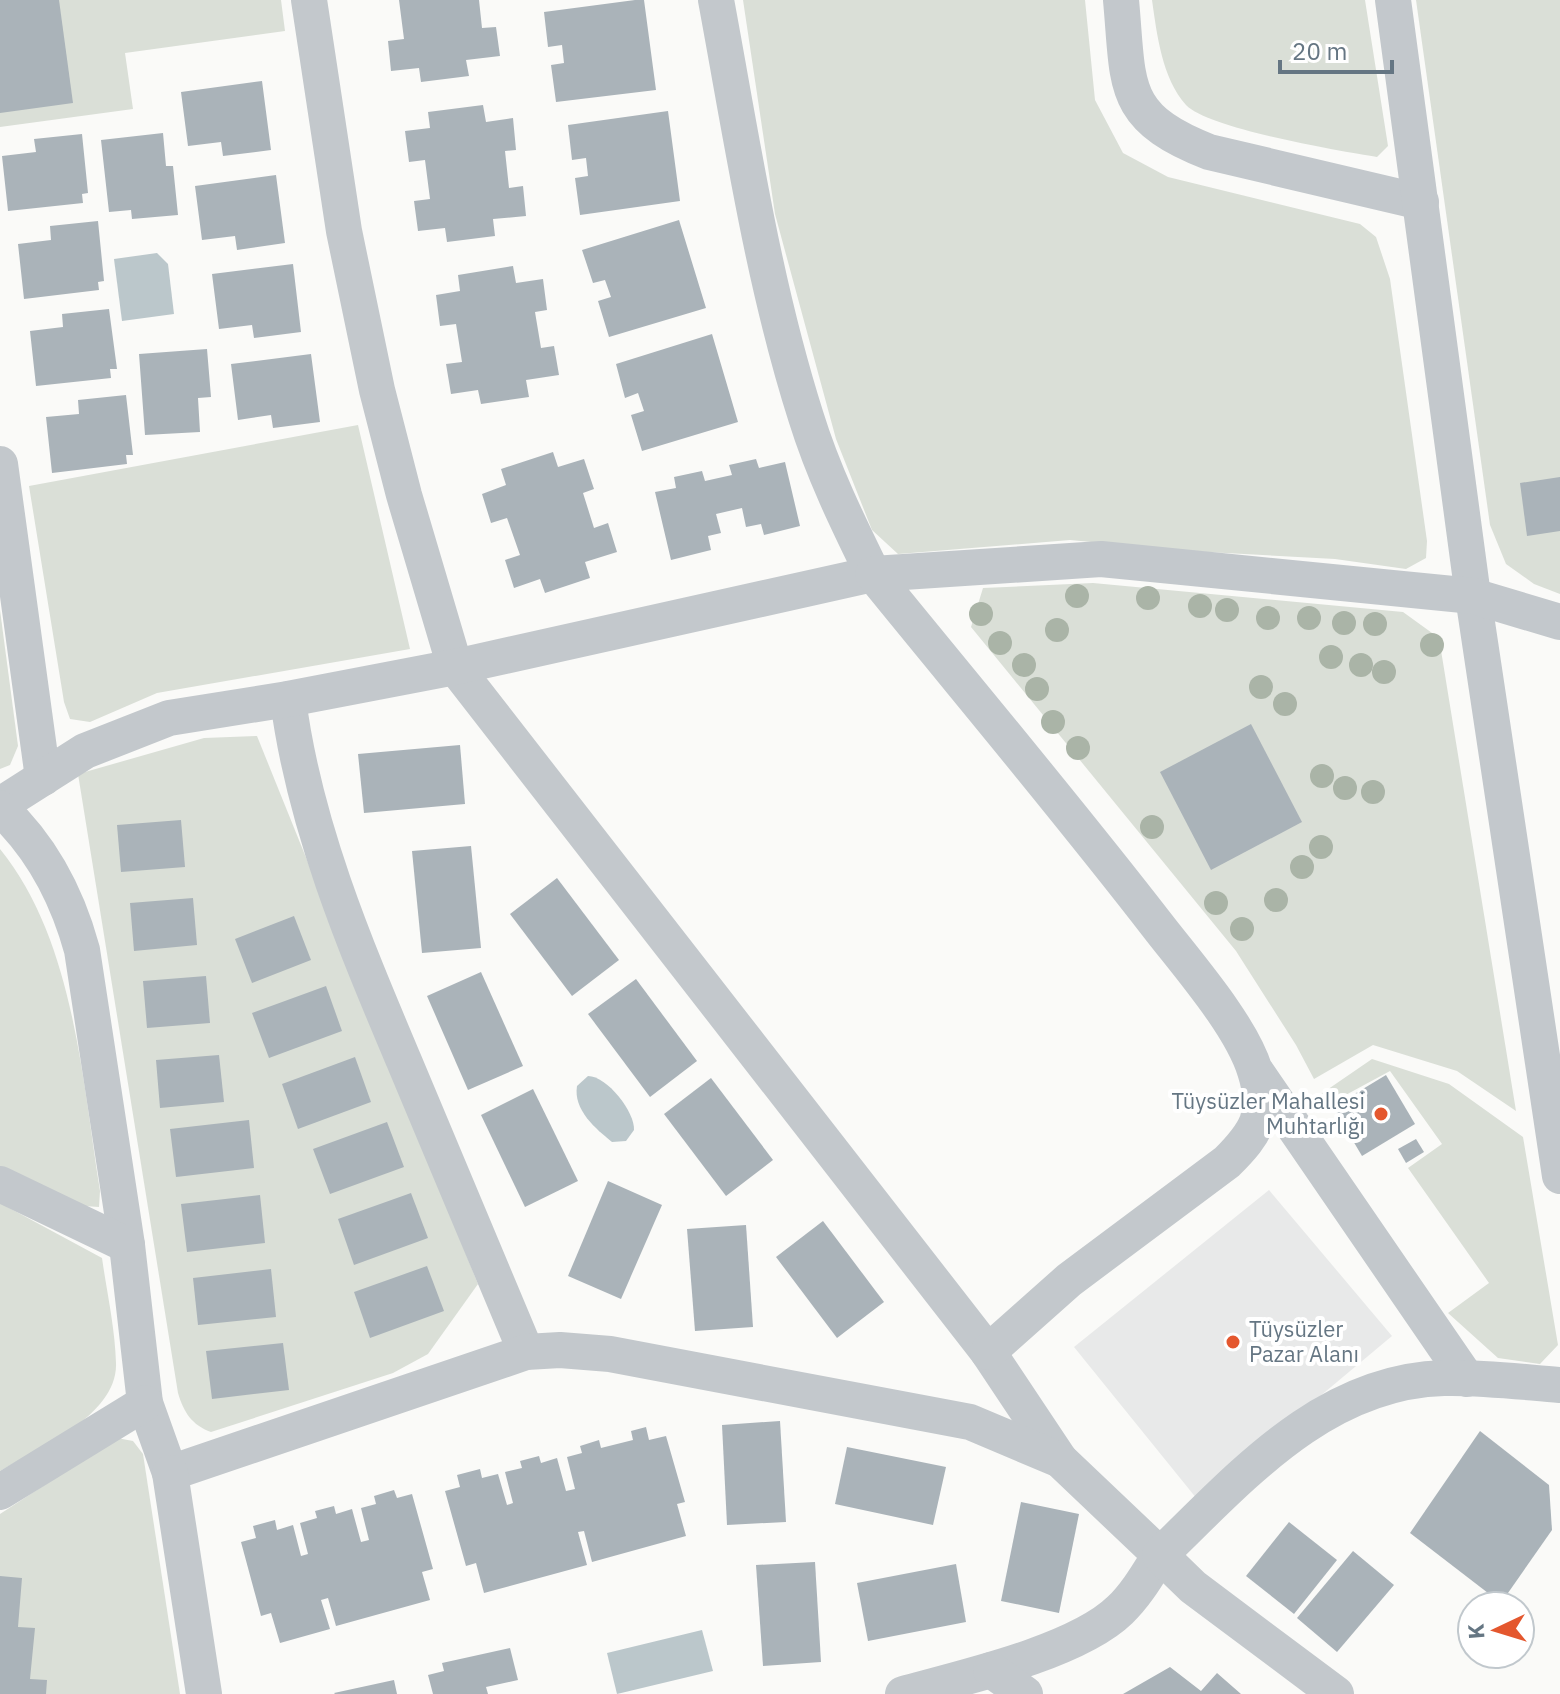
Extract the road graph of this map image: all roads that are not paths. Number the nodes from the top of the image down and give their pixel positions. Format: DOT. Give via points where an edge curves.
graph roads {
  1 [pos="309,0"];
  2 [pos="716,0"];
  3 [pos="1121,0"];
  4 [pos="1393,0"];
  5 [pos="1421,202"];
  6 [pos="0,464"];
  7 [pos="873,574"];
  8 [pos="1473,596"];
  9 [pos="1560,622"];
  10 [pos="455,667"];
  11 [pos="288,699"];
  12 [pos="43,778"];
  13 [pos="0,807"];
  14 [pos="1530,987"];
  15 [pos="1560,1008"];
  16 [pos="1255,1070"];
  17 [pos="1560,1176"];
  18 [pos="0,1184"];
  19 [pos="127,1245"];
  20 [pos="526,1352"];
  21 [pos="988,1352"];
  22 [pos="1467,1379"];
  23 [pos="1560,1385"];
  24 [pos="145,1403"];
  25 [pos="1060,1460"];
  26 [pos="170,1473"];
  27 [pos="0,1492"];
  28 [pos="1160,1555"];
  29 [pos="991,1670"];
  30 [pos="204,1694"];
  31 [pos="903,1694"];
  32 [pos="1025,1694"];
  33 [pos="1336,1694"];
  1 -- 10 [label="street" via="344,231 377,390"];
  2 -- 7 [label="street" via="762,250 806,418 836,499"];
  3 -- 5 [label="street" via="1129,84 1157,127 1209,152"];
  4 -- 5 [label="street"];
  5 -- 8 [label="street"];
  6 -- 12 [label="street"];
  7 -- 8 [label="street" via="1101,559"];
  7 -- 10 [label="street"];
  7 -- 16 [label="street" via="1209,992"];
  8 -- 9 [label="street"];
  8 -- 14 [label="street"];
  10 -- 11 [label="street"];
  10 -- 21 [label="street"];
  11 -- 12 [label="street" via="169,718 85,751"];
  11 -- 20 [label="street" via="312,818 373,987"];
  12 -- 13 [label="street"];
  13 -- 19 [label="street" via="37,850 72,914 90,990"];
  14 -- 15 [label="street"];
  14 -- 17 [label="street"];
  16 -- 21 [label="street" via="1261,1107 1247,1143 1069,1280"];
  16 -- 22 [label="street"];
  18 -- 19 [label="street"];
  19 -- 24 [label="street"];
  20 -- 25 [label="street" via="610,1354 970,1422"];
  20 -- 26 [label="street"];
  21 -- 25 [label="street"];
  22 -- 23 [label="street"];
  22 -- 28 [label="street" via="1404,1383 1333,1406 1248,1470"];
  24 -- 26 [label="street"];
  24 -- 27 [label="street"];
  25 -- 28 [label="street"];
  26 -- 30 [label="street"];
  28 -- 29 [label="street" via="1121,1610 1100,1626"];
  28 -- 33 [label="street" via="1193,1587"];
  29 -- 31 [label="street"];
  29 -- 32 [label="street"];
}
